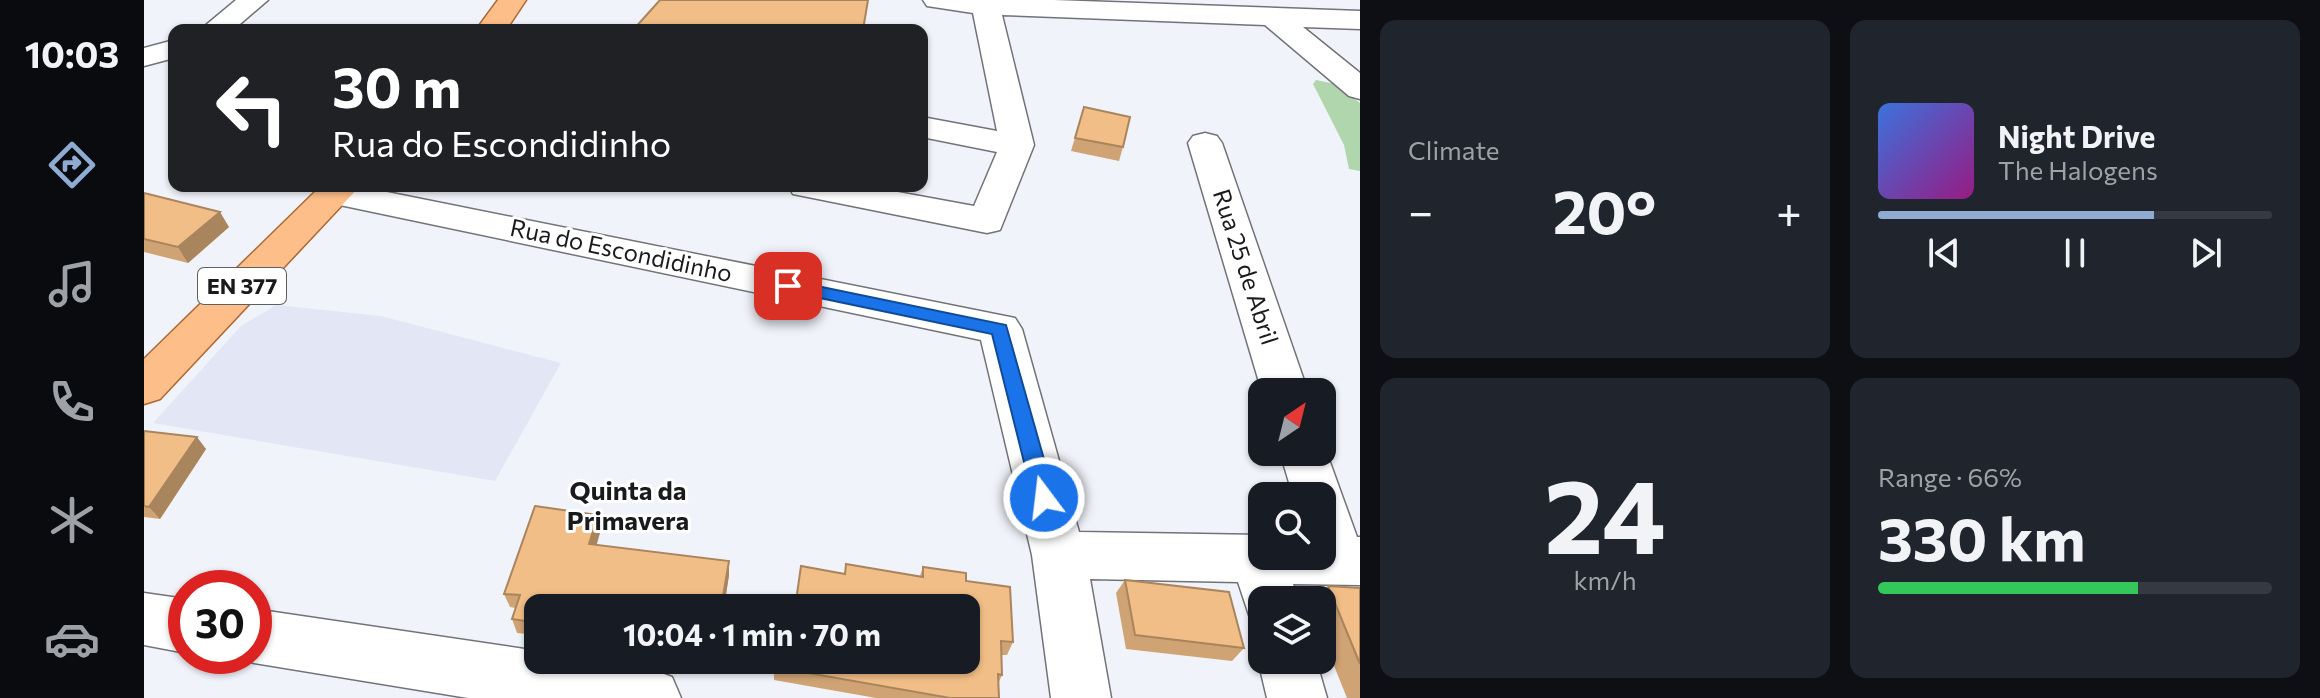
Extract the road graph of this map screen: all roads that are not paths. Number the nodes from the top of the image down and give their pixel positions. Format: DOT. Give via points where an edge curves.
graph roads {
  1 [pos="254,0"];
  2 [pos="512,0"];
  3 [pos="937,0"];
  4 [pos="986,6"];
  5 [pos="1191,6"];
  6 [pos="1272,16"];
  7 [pos="1360,20"];
  8 [pos="223,24"];
  9 [pos="495,24"];
  10 [pos="168,51"];
  11 [pos="144,57"];
  12 [pos="1360,89"];
  13 [pos="928,128"];
  14 [pos="1205,143"];
  15 [pos="1017,145"];
  16 [pos="335,192"];
  17 [pos="352,192"];
  18 [pos="837,192"];
  19 [pos="1281,378"];
  20 [pos="144,387"];
  21 [pos="1336,536"];
  22 [pos="1059,555"];
  23 [pos="1349,561"];
  24 [pos="1264,580"];
  25 [pos="144,619"];
  26 [pos="168,623"];
  27 [pos="272,639"];
  28 [pos="1291,674"];
  29 [pos="617,695"];
  30 [pos="1081,698"];
  31 [pos="1297,698"];
  1 -- 8 [label="street"];
  2 -- 9 [label="main road"];
  3 -- 4 [label="street"];
  4 -- 5 [label="street"];
  4 -- 15 [label="street"];
  5 -- 6 [label="street"];
  6 -- 7 [label="street"];
  6 -- 12 [label="street"];
  10 -- 11 [label="street"];
  13 -- 15 [label="street"];
  14 -- 19 [label="street, Rua 25 de Abril"];
  15 -- 18 [label="street" via="987,221"];
  16 -- 20 [label="main road, EN 377"];
  17 -- 22 [label="street, Rua do Escondidinho" via="1000,329"];
  21 -- 23 [label="street"];
  22 -- 24 [label="street"];
  22 -- 30 [label="street"];
  23 -- 24 [label="street"];
  25 -- 26 [label="street"];
  27 -- 29 [label="street"];
  28 -- 31 [label="street"];
}
